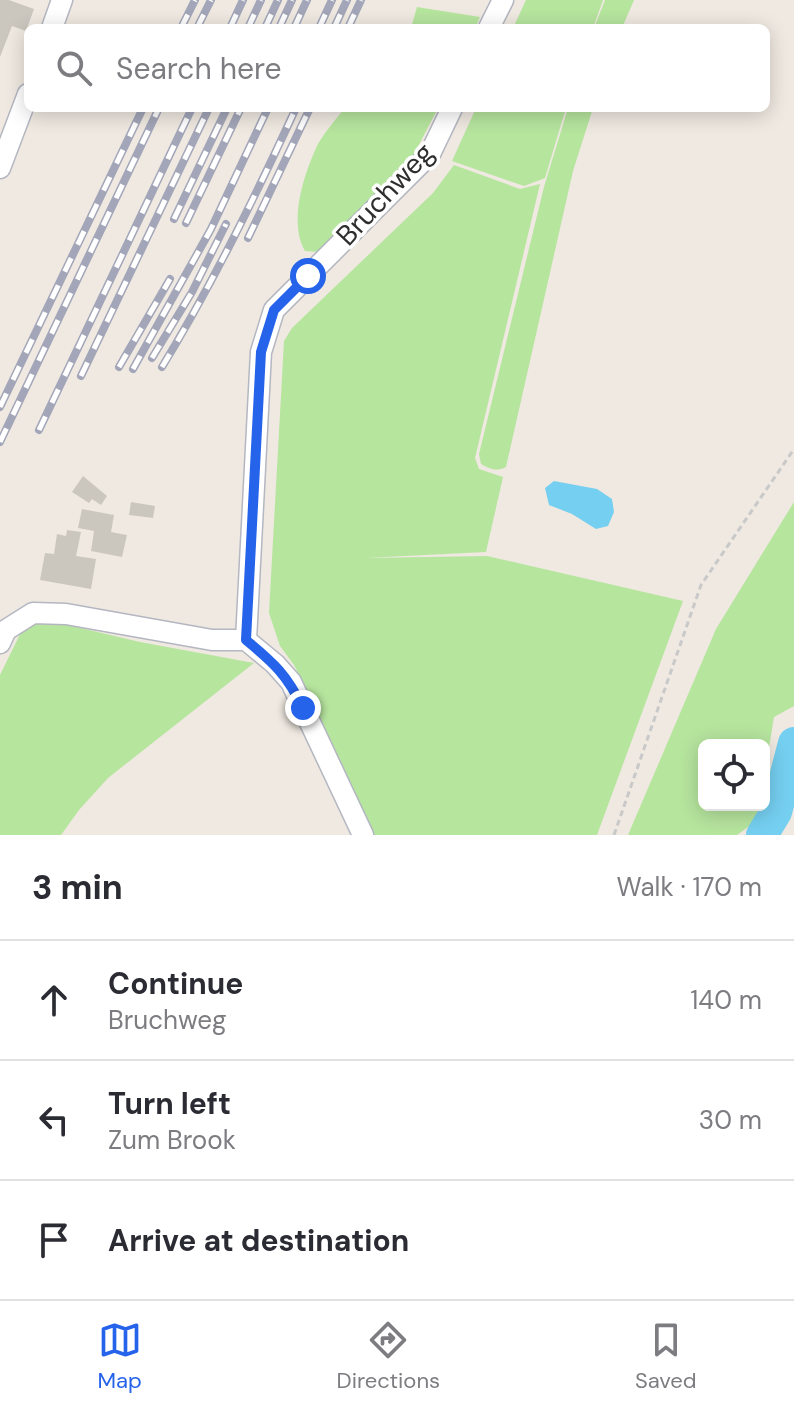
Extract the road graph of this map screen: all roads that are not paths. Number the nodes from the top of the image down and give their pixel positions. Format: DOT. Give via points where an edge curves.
graph roads {
  1 [pos="62,0"];
  2 [pos="503,0"];
  3 [pos="53,24"];
  4 [pos="491,24"];
  5 [pos="24,105"];
  6 [pos="450,112"];
  7 [pos="0,168"];
  8 [pos="246,640"];
  9 [pos="0,643"];
  10 [pos="363,835"];
  1 -- 3 [label="street"];
  2 -- 4 [label="street"];
  5 -- 7 [label="street"];
  6 -- 8 [label="street, Bruchweg" via="430,154 274,310 261,352"];
  8 -- 9 [label="street" via="212,640 33,613 6,630"];
  8 -- 10 [label="street" via="291,682"];
}
